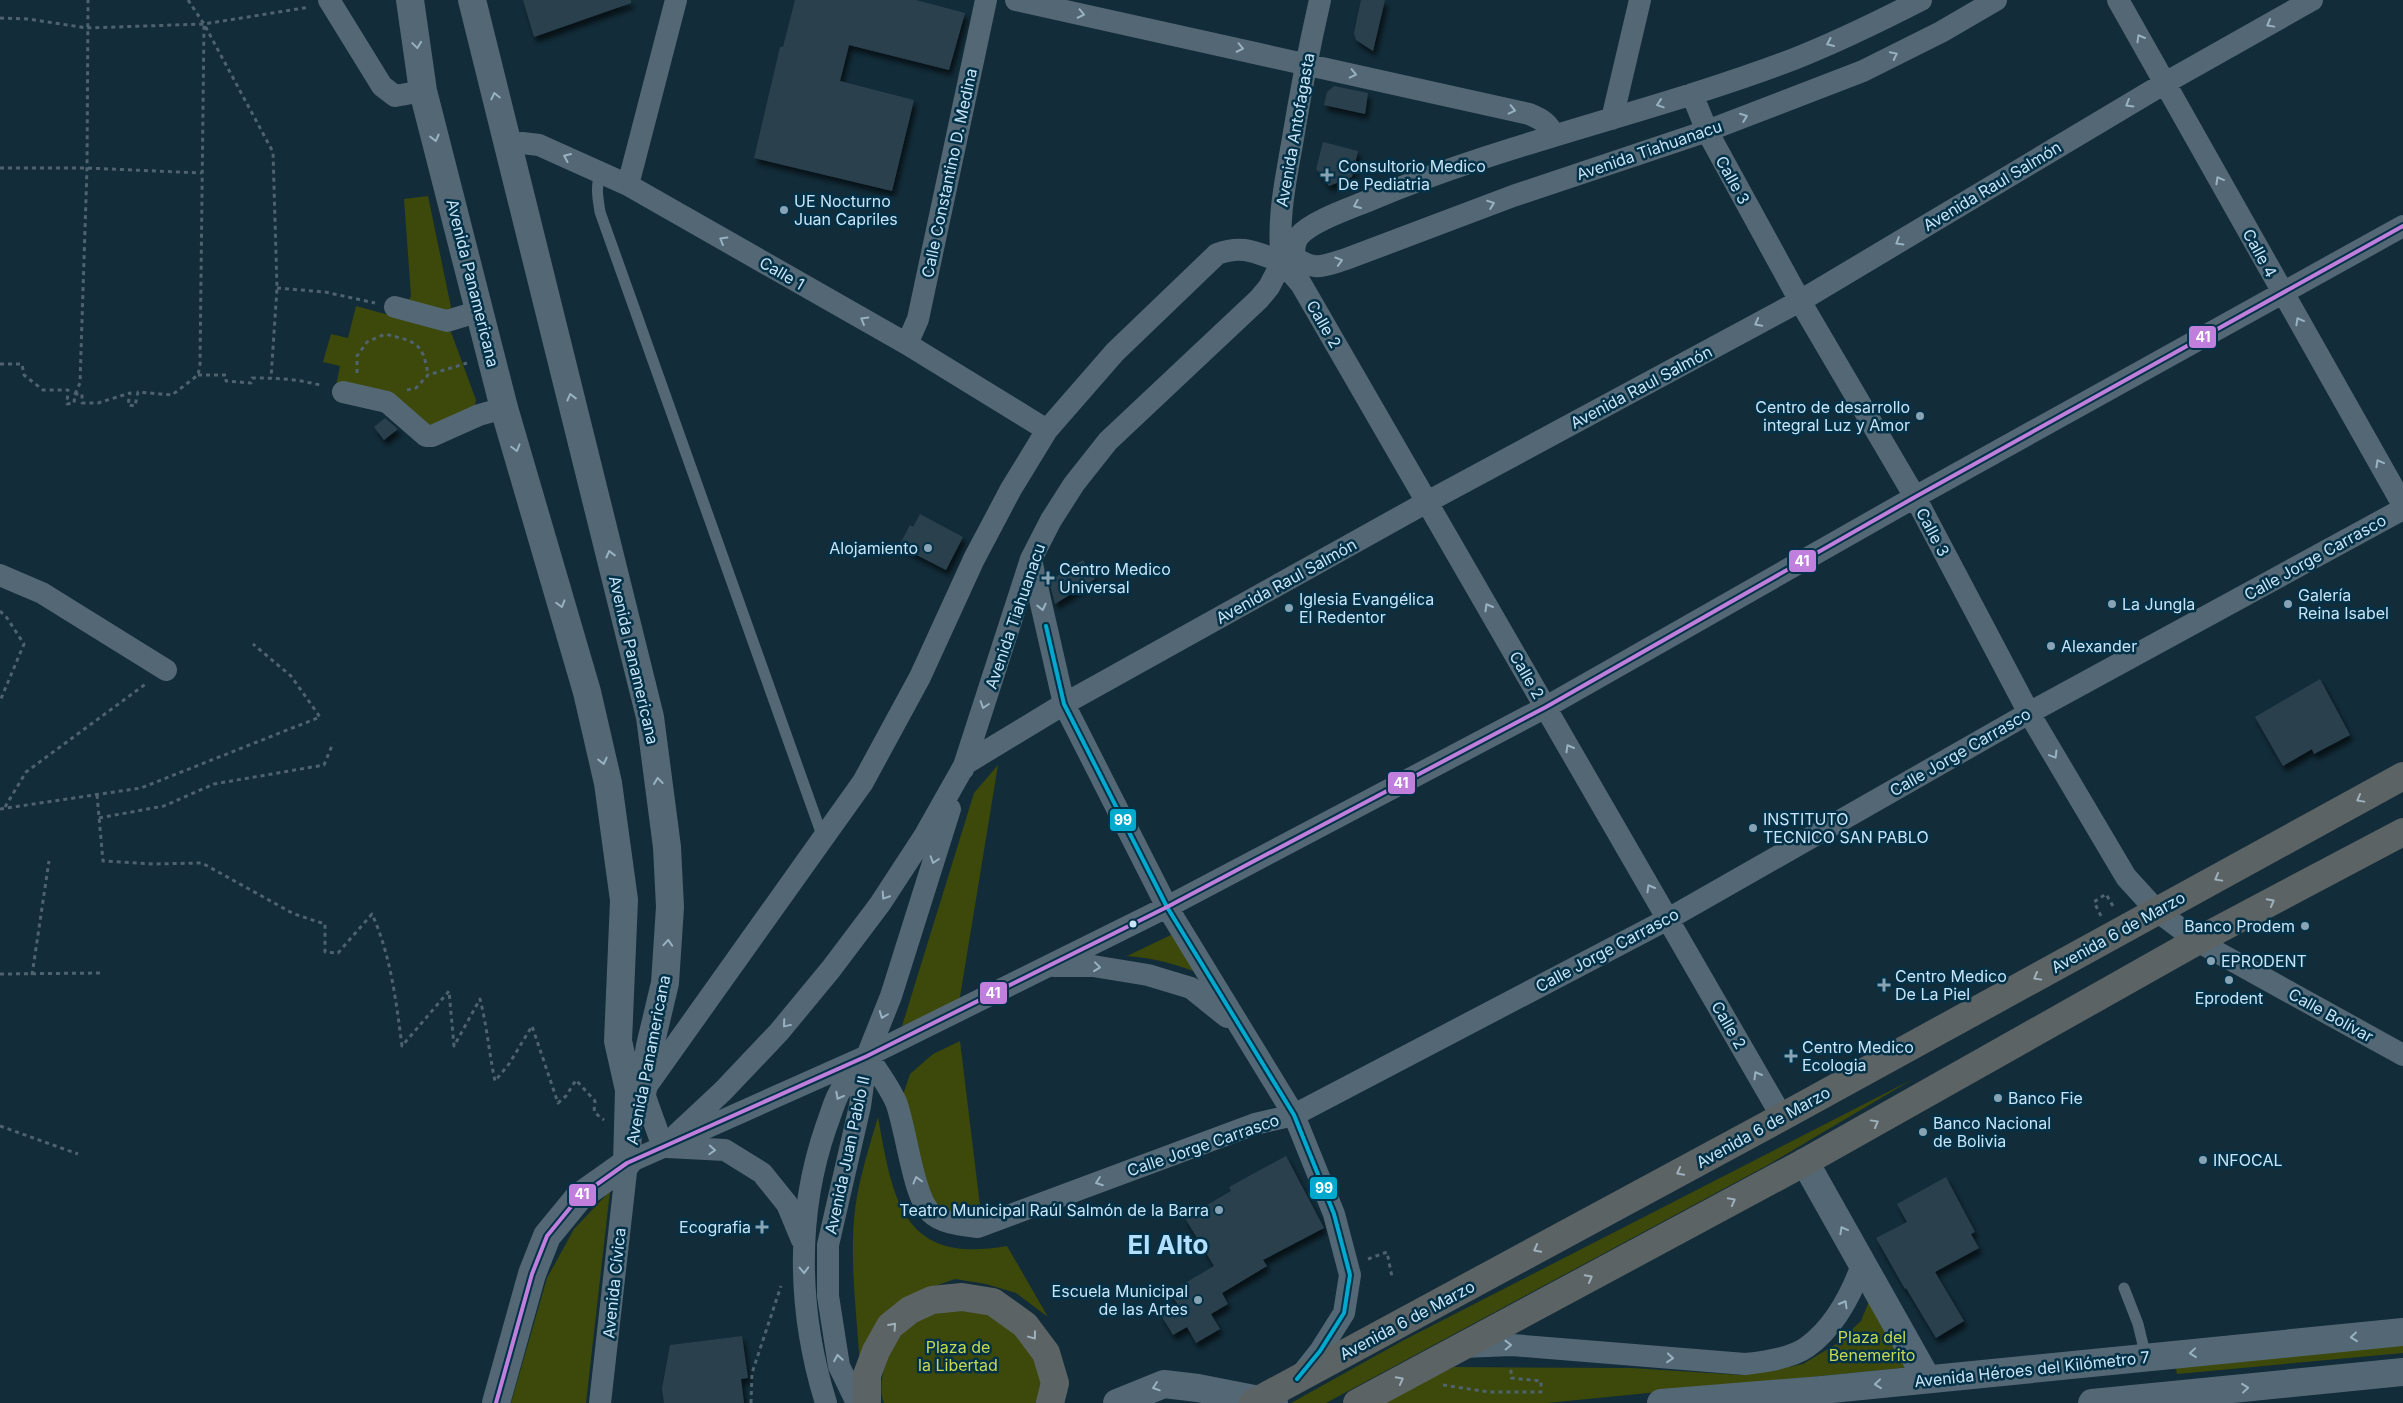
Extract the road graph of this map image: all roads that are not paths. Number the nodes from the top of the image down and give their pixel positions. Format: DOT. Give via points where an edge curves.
graph roads {
  1 [pos="330,0"];
  2 [pos="410,0"];
  3 [pos="472,0"];
  4 [pos="676,0"];
  5 [pos="986,0"];
  6 [pos="1016,0"];
  7 [pos="1320,0"];
  8 [pos="1640,0"];
  9 [pos="1921,0"];
  10 [pos="1996,0"];
  11 [pos="2118,0"];
  12 [pos="2312,0"];
  13 [pos="1306,63"];
  14 [pos="2165,83"];
  15 [pos="423,91"];
  16 [pos="1692,94"];
  17 [pos="1612,119"];
  18 [pos="1707,131"];
  19 [pos="1554,135"];
  20 [pos="506,144"];
  21 [pos="602,172"];
  22 [pos="628,185"];
  23 [pos="2403,226"];
  24 [pos="1288,260"];
  25 [pos="2283,293"];
  26 [pos="1800,301"];
  27 [pos="395,307"];
  28 [pos="480,311"];
  29 [pos="907,344"];
  30 [pos="343,392"];
  31 [pos="504,408"];
  32 [pos="1047,430"];
  33 [pos="1915,497"];
  34 [pos="1427,502"];
  35 [pos="2403,507"];
  36 [pos="1031,559"];
  37 [pos="0,575"];
  38 [pos="166,670"];
  39 [pos="1064,704"];
  40 [pos="1546,708"];
  41 [pos="2029,713"];
  42 [pos="965,764"];
  43 [pos="2403,776"];
  44 [pos="2403,832"];
  45 [pos="824,839"];
  46 [pos="1167,907"];
  47 [pos="2157,911"];
  48 [pos="1668,919"];
  49 [pos="2197,941"];
  50 [pos="1048,966"];
  51 [pos="1240,1027"];
  52 [pos="2403,1055"];
  53 [pos="867,1056"];
  54 [pos="643,1091"];
  55 [pos="1294,1114"];
  56 [pos="1782,1117"];
  57 [pos="663,1147"];
  58 [pos="1805,1162"];
  59 [pos="627,1163"];
  60 [pos="804,1244"];
  61 [pos="1862,1265"];
  62 [pos="2124,1288"];
  63 [pos="2403,1332"];
  64 [pos="1459,1348"];
  65 [pos="2146,1357"];
  66 [pos="2403,1372"];
  67 [pos="1298,1379"];
  68 [pos="1926,1379"];
  69 [pos="2165,1399"];
  70 [pos="2136,1401"];
  71 [pos="496,1403"];
  72 [pos="600,1403"];
  73 [pos="826,1403"];
  74 [pos="857,1403"];
  75 [pos="867,1403"];
  76 [pos="1050,1403"];
  77 [pos="1117,1403"];
  78 [pos="1253,1403"];
  79 [pos="1274,1403"];
  80 [pos="1357,1403"];
  81 [pos="1661,1403"];
  82 [pos="2092,1403"];
  1 -- 15 [label="street" via="382,86 395,96"];
  2 -- 15 [label="street, Avenida Panamericana, one-way"];
  20 -- 3 [label="street, Avenida Panamericana, one-way"];
  4 -- 22 [label="street"];
  5 -- 29 [label="street, Calle Constantino D. Medina" via="918,319"];
  6 -- 13 [label="street, one-way"];
  7 -- 13 [label="street, Avenida Antofagasta"];
  8 -- 17 [label="street"];
  9 -- 16 [label="street, Avenida Tiahuanacu, one-way" via="1794,59"];
  18 -- 10 [label="street, Avenida Tiahuanacu, one-way" via="1863,71 1942,32"];
  14 -- 11 [label="street, Calle 4, one-way"];
  12 -- 14 [label="street, Avenida Raul Salmón, one-way"];
  13 -- 19 [label="street, one-way" via="1530,114 1544,121"];
  13 -- 24 [label="street, Avenida Antofagasta" via="1280,209 1279,235"];
  25 -- 14 [label="street, Calle 4, one-way"];
  14 -- 26 [label="street, Avenida Raul Salmón, one-way"];
  15 -- 28 [label="street, Avenida Panamericana, one-way"];
  16 -- 17 [label="street, Avenida Tiahuanacu, one-way"];
  16 -- 18 [label="street, Calle 3"];
  17 -- 19 [label="street, Avenida Tiahuanacu"];
  24 -- 18 [label="street, Avenida Tiahuanacu, one-way" via="1318,268 1513,196"];
  18 -- 26 [label="street, Calle 3"];
  19 -- 24 [label="street, Avenida Tiahuanacu, one-way" via="1387,193 1330,217 1300,235"];
  21 -- 20 [label="street, Calle 1, one-way" via="539,145"];
  54 -- 20 [label="street, Avenida Panamericana, one-way" via="665,983 670,907 667,847 650,718 526,212"];
  21 -- 22 [label="street, Calle 1"];
  21 -- 45 [label="lane" via="597,190 600,212"];
  29 -- 22 [label="street, Calle 1, one-way"];
  23 -- 25 [label="street"];
  24 -- 32 [label="street" via="1233,248 1217,254 1115,352"];
  24 -- 34 [label="street, Calle 2"];
  24 -- 36 [label="street, Avenida Tiahuanacu" via="1259,299 1108,442 1074,484"];
  25 -- 33 [label="street"];
  35 -- 25 [label="street, Calle 4, one-way"];
  26 -- 33 [label="street, Calle 3"];
  26 -- 34 [label="street, Avenida Raul Salmón, one-way"];
  27 -- 28 [label="street" via="447,321"];
  28 -- 31 [label="street, Avenida Panamericana"];
  29 -- 32 [label="street, Calle 1"];
  30 -- 31 [label="street" via="387,402 426,436"];
  31 -- 59 [label="street, Avenida Panamericana, one-way" via="587,692 608,783 624,900 618,1041 629,1090"];
  32 -- 45 [label="street" via="974,559 891,734"];
  33 -- 40 [label="street"];
  33 -- 41 [label="street, Calle 3"];
  34 -- 39 [label="street, Avenida Raul Salmón"];
  40 -- 34 [label="street, Calle 2, one-way"];
  35 -- 41 [label="street, Calle Jorge Carrasco"];
  36 -- 39 [label="street, one-way"];
  36 -- 42 [label="street, Avenida Tiahuanacu, one-way"];
  37 -- 38 [label="street" via="42,593"];
  39 -- 42 [label="street, Avenida Raul Salmón"];
  39 -- 46 [label="street"];
  40 -- 46 [label="street"];
  48 -- 40 [label="street, Calle 2, one-way"];
  41 -- 47 [label="street, Calle 3, one-way" via="2126,877"];
  41 -- 48 [label="street, Calle Jorge Carrasco"];
  42 -- 53 [label="street, Avenida Tiahuanacu, one-way" via="890,996"];
  42 -- 57 [label="street, one-way" via="925,835 831,969 779,1032"];
  43 -- 47 [label="highway, Avenida 6 de Marzo, one-way"];
  49 -- 44 [label="highway, one-way"];
  45 -- 54 [label="street" via="744,946"];
  46 -- 50 [label="street"];
  46 -- 51 [label="street"];
  47 -- 49 [label="street, Calle Bolívar"];
  47 -- 56 [label="highway, Avenida 6 de Marzo, one-way"];
  48 -- 55 [label="street, Calle Jorge Carrasco"];
  56 -- 48 [label="street, Calle 2, one-way"];
  49 -- 52 [label="street, Calle Bolívar"];
  58 -- 49 [label="highway, one-way"];
  50 -- 51 [label="street, one-way" via="1094,966 1148,975 1191,988"];
  50 -- 53 [label="street"];
  51 -- 55 [label="street"];
  55 -- 53 [label="street, Calle Jorge Carrasco, one-way" via="1255,1124 978,1227 953,1224 931,1213 922,1197 896,1103"];
  53 -- 57 [label="street"];
  53 -- 60 [label="street, Avenida Juan Pablo II, one-way" via="838,1095 816,1156 806,1210"];
  74 -- 53 [label="street, Avenida Juan Pablo II, one-way" via="839,1366 828,1296 828,1245 860,1106"];
  54 -- 57 [label="street"];
  54 -- 59 [label="street, Avenida Panamericana"];
  55 -- 67 [label="street" via="1334,1214 1350,1275 1344,1313"];
  56 -- 67 [label="highway, Avenida 6 de Marzo, one-way"];
  57 -- 59 [label="street"];
  57 -- 60 [label="street, one-way" via="725,1150 762,1172 787,1204"];
  61 -- 58 [label="street, one-way"];
  64 -- 58 [label="highway, one-way"];
  59 -- 71 [label="street" via="579,1197 547,1236 532,1274"];
  59 -- 72 [label="street, Avenida Cívica"];
  60 -- 73 [label="street, Avenida Juan Pablo II, one-way" via="806,1317"];
  64 -- 61 [label="street, one-way" via="1512,1344 1745,1364 1769,1362 1807,1347 1837,1317 1854,1288"];
  61 -- 68 [label="street"];
  62 -- 65 [label="lane"];
  63 -- 65 [label="street, Avenida Héroes del Kilómetro 7, one-way"];
  80 -- 64 [label="highway, one-way"];
  65 -- 68 [label="street, Avenida Héroes del Kilómetro 7"];
  65 -- 69 [label="street"];
  65 -- 70 [label="street"];
  69 -- 66 [label="street, one-way"];
  67 -- 78 [label="highway, Avenida 6 de Marzo"];
  68 -- 81 [label="street, Avenida Héroes del Kilómetro 7, one-way"];
  69 -- 70 [label="street"];
  70 -- 82 [label="street"];
  75 -- 76 [label="highway, one-way" via="867,1375 890,1326 910,1310 932,1300 962,1298 993,1302 1026,1325 1046,1352 1054,1383"];
  79 -- 77 [label="street, one-way" via="1164,1384"];
}
